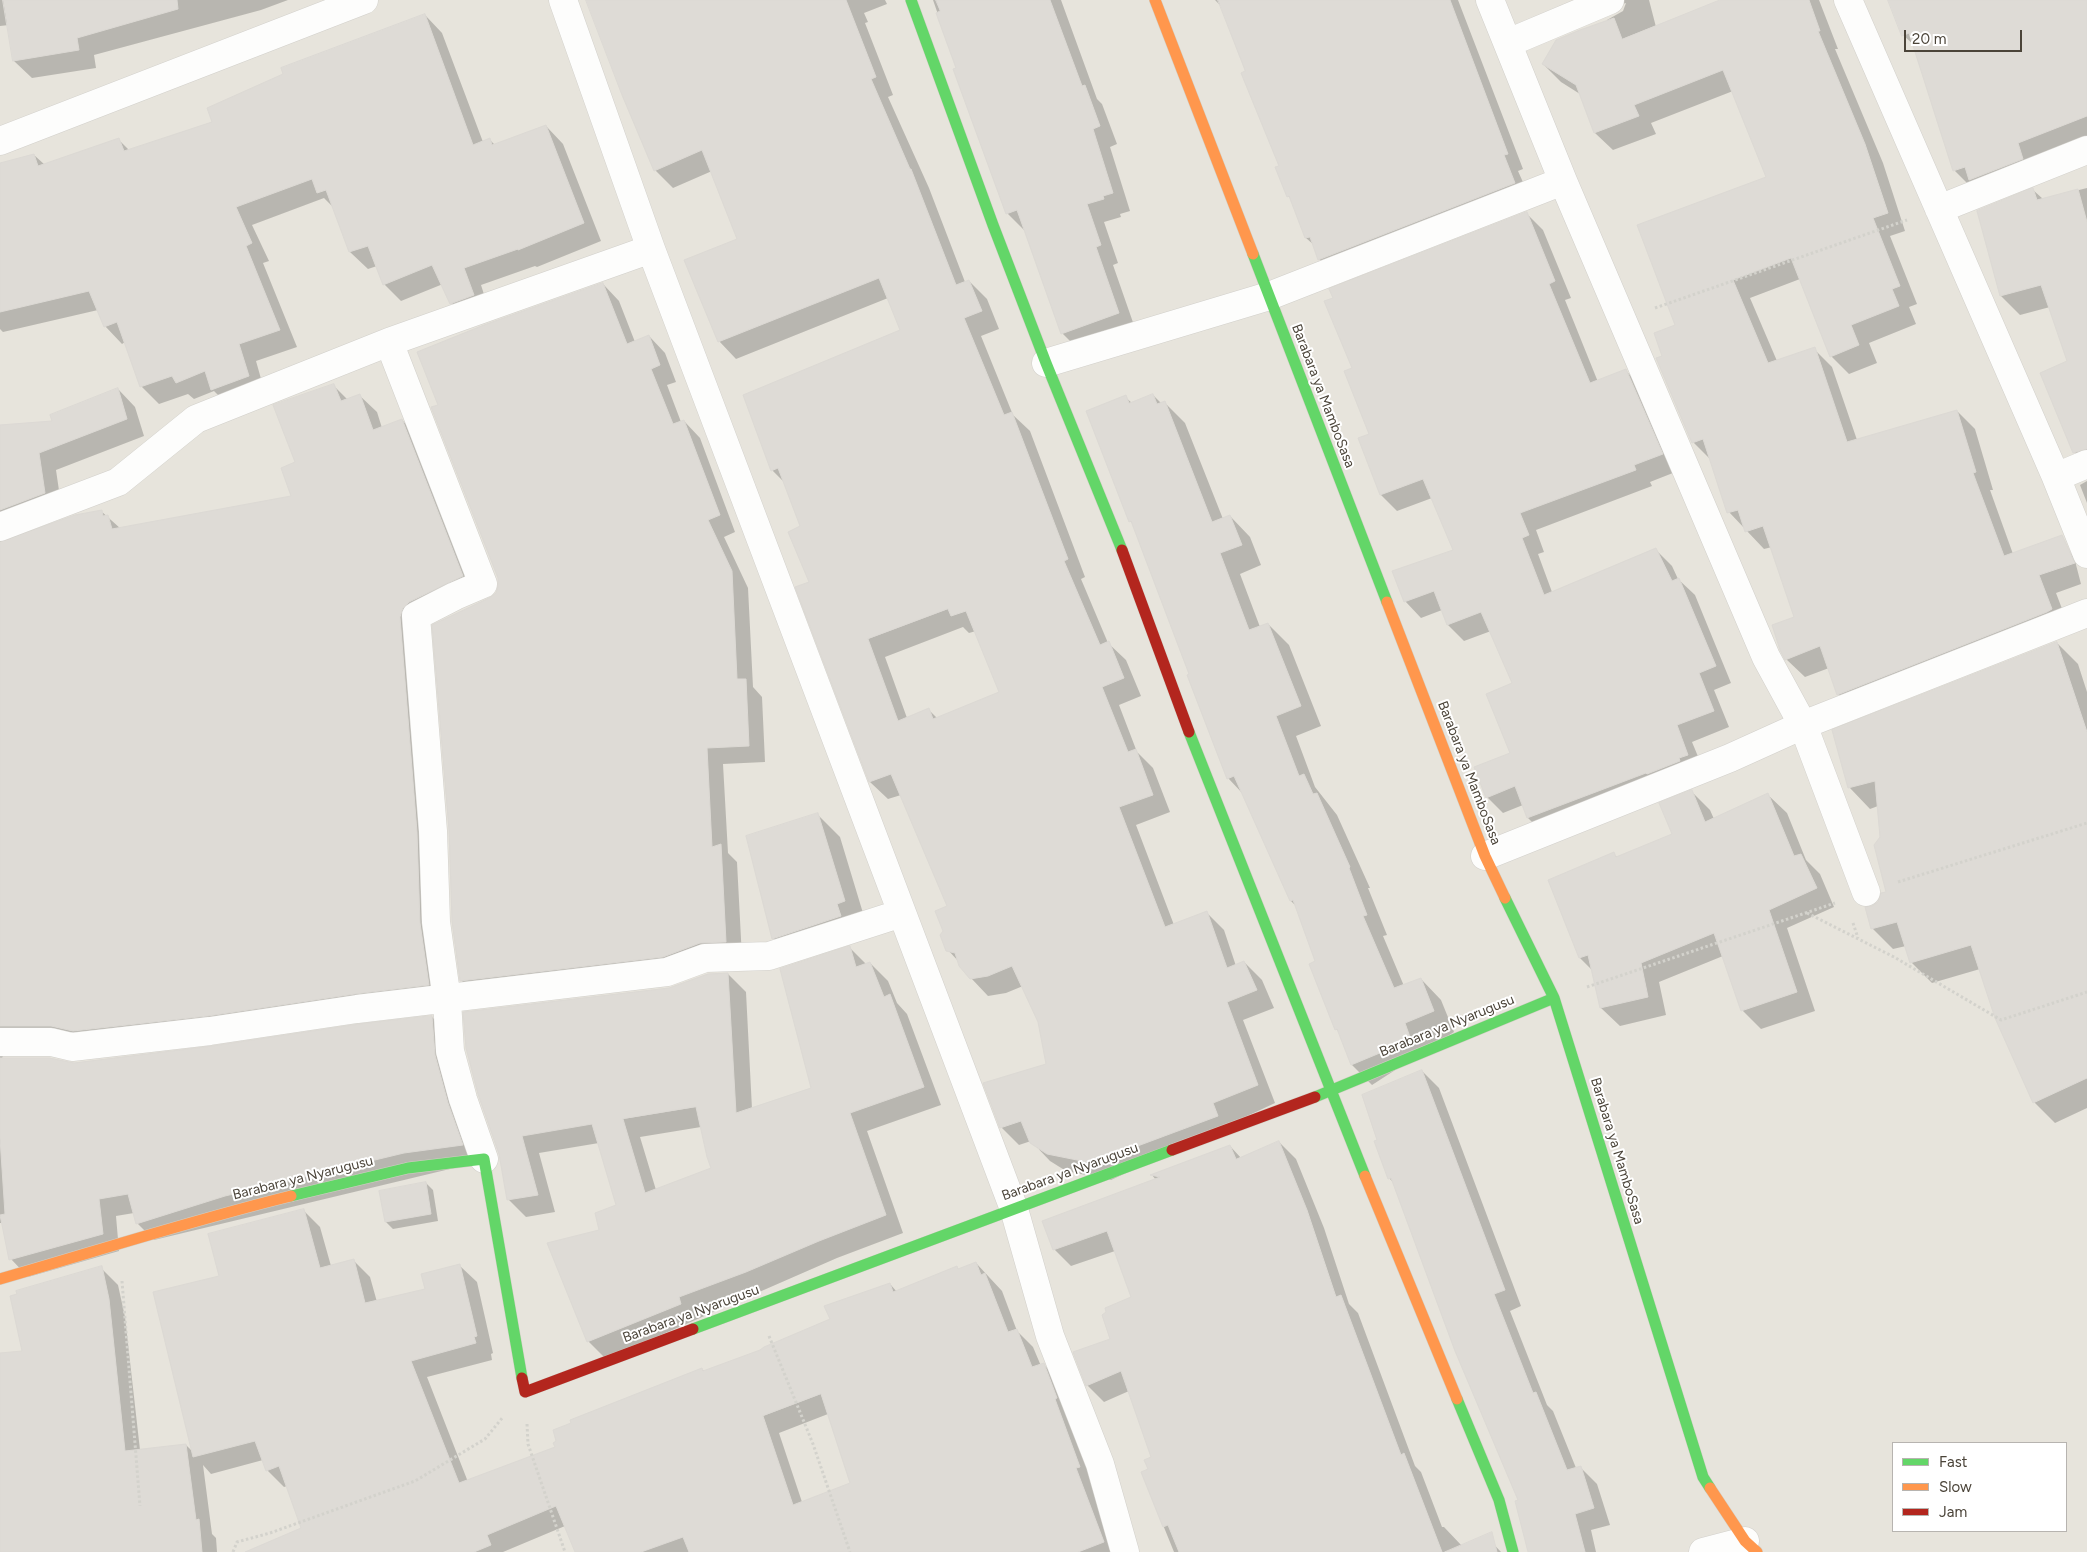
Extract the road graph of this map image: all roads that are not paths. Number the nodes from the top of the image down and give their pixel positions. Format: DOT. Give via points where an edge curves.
graph roads {
  1 [pos="364,0"];
  2 [pos="563,0"];
  3 [pos="911,0"];
  4 [pos="1155,0"];
  5 [pos="1490,0"];
  6 [pos="1610,0"];
  7 [pos="1848,0"];
  8 [pos="1508,43"];
  9 [pos="0,141"];
  10 [pos="2087,150"];
  11 [pos="1563,181"];
  12 [pos="1939,209"];
  13 [pos="651,249"];
  14 [pos="1269,296"];
  15 [pos="389,342"];
  16 [pos="1046,363"];
  17 [pos="2087,464"];
  18 [pos="2056,477"];
  19 [pos="0,527"];
  20 [pos="2087,554"];
  21 [pos="2087,613"];
  22 [pos="1803,725"];
  23 [pos="1485,856"];
  24 [pos="1866,892"];
  25 [pos="902,913"];
  26 [pos="1554,998"];
  27 [pos="447,1000"];
  28 [pos="0,1042"];
  29 [pos="1330,1091"];
  30 [pos="484,1159"];
  31 [pos="1014,1208"];
  32 [pos="0,1279"];
  33 [pos="1751,1546"];
  34 [pos="1125,1552"];
  35 [pos="1512,1552"];
  36 [pos="1703,1552"];
  1 -- 9 [label="street"];
  2 -- 13 [label="street"];
  3 -- 16 [label="street"];
  4 -- 14 [label="street, Barabara ya MamboSasa"];
  5 -- 8 [label="street"];
  6 -- 8 [label="street"];
  7 -- 12 [label="street"];
  8 -- 11 [label="street"];
  10 -- 12 [label="street"];
  11 -- 14 [label="street"];
  11 -- 22 [label="street" via="1766,657"];
  12 -- 18 [label="street"];
  13 -- 15 [label="street"];
  13 -- 25 [label="street"];
  14 -- 16 [label="street"];
  14 -- 23 [label="street, Barabara ya MamboSasa"];
  15 -- 19 [label="street" via="196,418 118,482"];
  15 -- 27 [label="street" via="484,584 416,616 433,831 436,922"];
  16 -- 29 [label="street" via="1107,511 1203,768"];
  17 -- 18 [label="street"];
  18 -- 20 [label="street"];
  21 -- 22 [label="street"];
  22 -- 23 [label="street" via="1730,758"];
  22 -- 24 [label="street"];
  23 -- 26 [label="street, Barabara ya MamboSasa"];
  25 -- 27 [label="street" via="770,956 705,958 666,972"];
  25 -- 31 [label="street"];
  26 -- 29 [label="street, Barabara ya Nyarugusu"];
  26 -- 33 [label="street, Barabara ya MamboSasa" via="1703,1477"];
  27 -- 28 [label="street" via="72,1047 51,1042"];
  27 -- 30 [label="street" via="450,1051"];
  29 -- 31 [label="street, Barabara ya Nyarugusu"];
  29 -- 35 [label="street" via="1499,1500"];
  30 -- 31 [label="street, Barabara ya Nyarugusu" via="525,1392"];
  30 -- 32 [label="street, Barabara ya Nyarugusu" via="408,1168 229,1211"];
  31 -- 34 [label="street" via="1050,1336 1100,1464"];
  33 -- 36 [label="street"];
}
